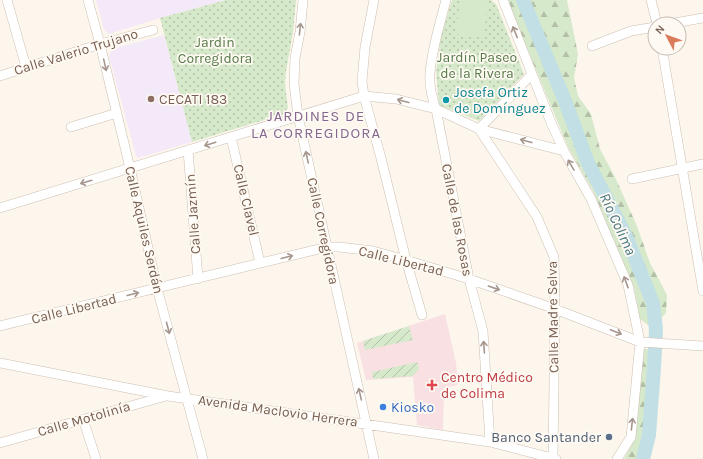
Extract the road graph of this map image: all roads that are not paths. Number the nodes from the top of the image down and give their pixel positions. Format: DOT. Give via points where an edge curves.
graph roads {
  1 [pos="7,0"];
  2 [pos="88,0"];
  3 [pos="303,0"];
  4 [pos="374,0"];
  5 [pos="446,0"];
  6 [pos="503,0"];
  7 [pos="651,0"];
  8 [pos="655,16"];
  9 [pos="703,18"];
  10 [pos="687,21"];
  11 [pos="647,28"];
  12 [pos="152,30"];
  13 [pos="100,44"];
  14 [pos="592,46"];
  15 [pos="663,56"];
  16 [pos="26,67"];
  17 [pos="532,74"];
  18 [pos="0,76"];
  19 [pos="364,96"];
  20 [pos="436,110"];
  21 [pos="117,113"];
  22 [pos="298,116"];
  23 [pos="71,127"];
  24 [pos="479,128"];
  25 [pos="231,137"];
  26 [pos="188,150"];
  27 [pos="564,151"];
  28 [pos="703,164"];
  29 [pos="130,168"];
  30 [pos="682,168"];
  31 [pos="632,179"];
  32 [pos="0,208"];
  33 [pos="327,247"];
  34 [pos="406,260"];
  35 [pos="260,264"];
  36 [pos="198,279"];
  37 [pos="469,280"];
  38 [pos="157,288"];
  39 [pos="703,291"];
  40 [pos="555,309"];
  41 [pos="422,315"];
  42 [pos="0,326"];
  43 [pos="640,342"];
  44 [pos="703,346"];
  45 [pos="0,363"];
  46 [pos="168,396"];
  47 [pos="186,398"];
  48 [pos="83,419"];
  49 [pos="367,424"];
  50 [pos="490,442"];
  51 [pos="0,443"];
  52 [pos="554,458"];
  53 [pos="96,459"];
  54 [pos="203,459"];
  55 [pos="374,459"];
  56 [pos="617,459"];
  1 -- 16 [label="street"];
  2 -- 13 [label="street, Calle Aquiles Serdán"];
  22 -- 3 [label="street, Calle Corregidora, one-way" via="294,84 295,58"];
  4 -- 19 [label="street" via="365,48 362,81"];
  5 -- 20 [label="street, Calle de las Rosas" via="430,74 431,93"];
  17 -- 6 [label="street, one-way"];
  7 -- 8 [label="street"];
  9 -- 10 [label="street"];
  11 -- 14 [label="street" via="631,31"];
  12 -- 13 [label="street, Calle Valerio Trujano"];
  13 -- 16 [label="street, Calle Valerio Trujano"];
  13 -- 21 [label="street, Calle Aquiles Serdán, one-way"];
  15 -- 30 [label="street"];
  16 -- 18 [label="street, Calle Valerio Trujano"];
  17 -- 24 [label="street"];
  17 -- 27 [label="street"];
  20 -- 19 [label="street, one-way" via="396,99"];
  19 -- 22 [label="street"];
  19 -- 34 [label="street"];
  20 -- 24 [label="street"];
  20 -- 37 [label="street, Calle de las Rosas"];
  21 -- 23 [label="street"];
  21 -- 29 [label="street, Calle Aquiles Serdán"];
  22 -- 25 [label="street"];
  33 -- 22 [label="street, Calle Corregidora, one-way"];
  27 -- 24 [label="street, one-way"];
  24 -- 40 [label="street, Calle Madre Selva" via="537,217 554,257"];
  25 -- 26 [label="street, one-way"];
  25 -- 35 [label="street, Calle Clavel"];
  26 -- 29 [label="street"];
  26 -- 36 [label="street, Calle Jazmín"];
  43 -- 27 [label="street, one-way" via="628,285 591,199"];
  28 -- 30 [label="street"];
  29 -- 32 [label="street, one-way"];
  29 -- 38 [label="street, Calle Aquiles Serdán"];
  30 -- 31 [label="street"];
  30 -- 39 [label="street"];
  33 -- 34 [label="street, Calle Libertad" via="373,251"];
  35 -- 33 [label="street, Calle Libertad, one-way"];
  49 -- 33 [label="street, Calle Corregidora, one-way"];
  34 -- 37 [label="street, Calle Libertad"];
  34 -- 41 [label="street"];
  35 -- 36 [label="street, Calle Libertad"];
  36 -- 38 [label="street, Calle Libertad"];
  37 -- 40 [label="street, Calle Libertad, one-way"];
  50 -- 37 [label="street, Calle de las Rosas, one-way" via="483,331"];
  42 -- 38 [label="street, Calle Libertad, one-way"];
  38 -- 47 [label="street, Calle Aquiles Serdán, one-way"];
  40 -- 43 [label="street, Calle Libertad, one-way"];
  40 -- 52 [label="street, Calle Madre Selva"];
  43 -- 44 [label="street, Calle Libertad"];
  56 -- 43 [label="street, one-way" via="631,437"];
  45 -- 46 [label="street, Avenida Maclovio Herrera"];
  46 -- 47 [label="street, Avenida Maclovio Herrera"];
  46 -- 48 [label="street, Calle Motolinía"];
  47 -- 49 [label="street, Avenida Maclovio Herrera"];
  47 -- 54 [label="street, Calle Aquiles Serdán"];
  48 -- 51 [label="street, Calle Motolinía"];
  48 -- 53 [label="street"];
  49 -- 50 [label="street, Avenida Maclovio Herrera"];
  49 -- 55 [label="street, Calle Corregidora"];
  50 -- 52 [label="street, Avenida Maclovio Herrera"];
}
